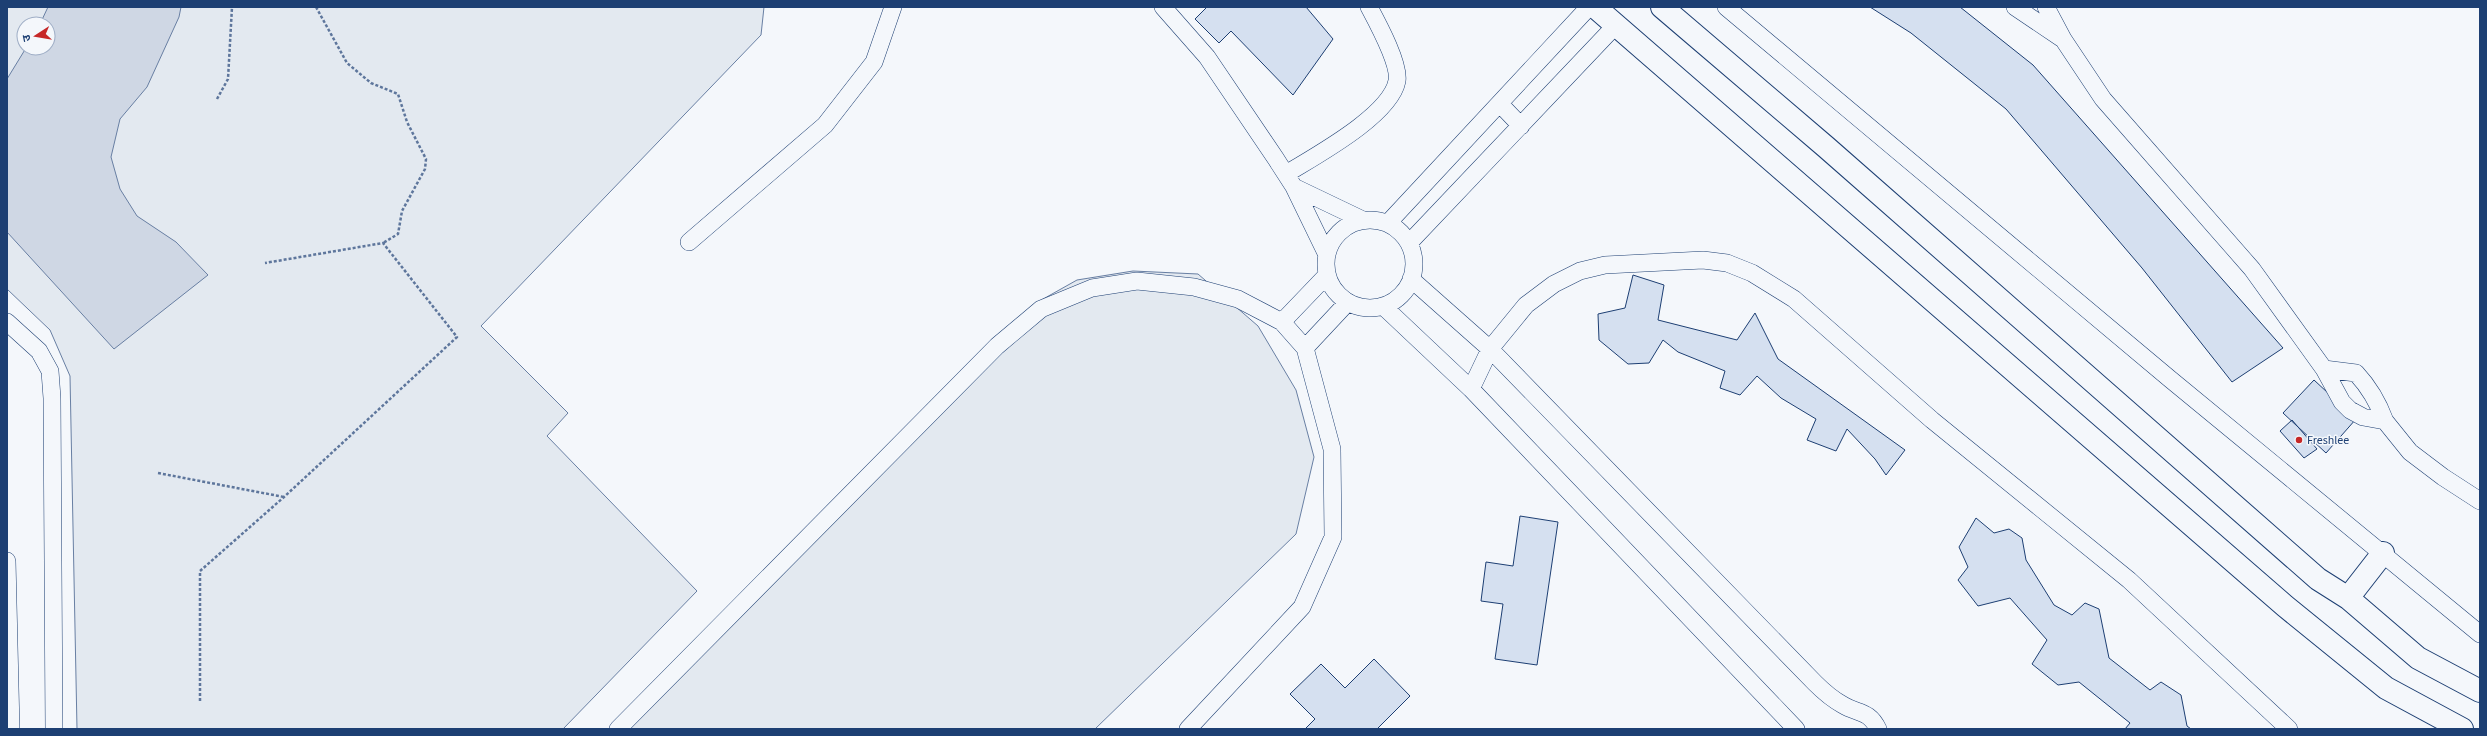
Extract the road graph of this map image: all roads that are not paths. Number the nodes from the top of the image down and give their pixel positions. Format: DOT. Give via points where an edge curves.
graph roads {
  1 [pos="893,7"];
  2 [pos="1163,7"];
  3 [pos="1369,7"];
  4 [pos="1589,7"];
  5 [pos="1595,7"];
  6 [pos="1662,7"];
  7 [pos="1726,7"];
  8 [pos="2015,7"];
  9 [pos="2046,7"];
  10 [pos="1616,26"];
  11 [pos="2063,39"];
  12 [pos="1500,104"];
  13 [pos="1520,126"];
  14 [pos="1290,181"];
  15 [pos="1363,220"];
  16 [pos="1388,223"];
  17 [pos="689,242"];
  18 [pos="1409,243"];
  19 [pos="1327,254"];
  20 [pos="1327,275"];
  21 [pos="1411,279"];
  22 [pos="1348,302"];
  23 [pos="1383,306"];
  24 [pos="7,322"];
  25 [pos="1282,322"];
  26 [pos="1305,348"];
  27 [pos="1490,349"];
  28 [pos="2324,369"];
  29 [pos="1471,389"];
  30 [pos="2384,421"];
  31 [pos="2480,501"];
  32 [pos="2383,553"];
  33 [pos="7,561"];
  34 [pos="2348,598"];
  35 [pos="2480,634"];
  36 [pos="8,639"];
  37 [pos="2480,691"];
  38 [pos="11,729"];
  39 [pos="54,729"];
  40 [pos="618,729"];
  41 [pos="1188,729"];
  42 [pos="1796,729"];
  43 [pos="1878,729"];
  44 [pos="2289,729"];
  45 [pos="2462,729"];
  1 -- 17 [label="street" via="874,62 825,125"];
  2 -- 14 [label="street" via="1207,57"];
  3 -- 14 [label="street" via="1393,61 1397,80 1393,93 1361,127"];
  4 -- 12 [label="street"];
  5 -- 10 [label="street"];
  6 -- 34 [label="street" via="1832,152 2318,578"];
  7 -- 32 [label="street" via="2170,379"];
  8 -- 11 [label="street"];
  9 -- 11 [label="street"];
  10 -- 13 [label="street"];
  10 -- 45 [label="street" via="2285,606 2386,688"];
  11 -- 28 [label="street" via="2103,99 2252,269"];
  12 -- 13 [label="street"];
  12 -- 16 [label="street"];
  13 -- 18 [label="street"];
  14 -- 15 [label="street"];
  14 -- 19 [label="street"];
  15 -- 16 [label="street"];
  15 -- 19 [label="street" via="1350,224 1339,232 1331,242"];
  16 -- 18 [label="street"];
  18 -- 21 [label="street" via="1414,267"];
  19 -- 20 [label="street"];
  20 -- 22 [label="street" via="1335,291"];
  20 -- 25 [label="street"];
  21 -- 23 [label="street" via="1395,300"];
  21 -- 27 [label="street"];
  22 -- 23 [label="street" via="1359,307"];
  22 -- 26 [label="street"];
  23 -- 29 [label="street"];
  24 -- 39 [label="street" via="38,351 50,371"];
  25 -- 26 [label="street"];
  25 -- 40 [label="street" via="1238,299 1194,287 1137,280 1092,288 1041,309 997,346"];
  26 -- 41 [label="street" via="1332,449 1333,537 1302,607"];
  27 -- 29 [label="street"];
  27 -- 43 [label="street" via="1815,684 1828,696 1870,716"];
  27 -- 44 [label="street" via="1526,305 1554,284 1580,271 1605,265 1703,260 1727,263 1752,273 1794,299 1932,420 2129,580"];
  28 -- 30 [label="street" via="2333,390 2350,410 2363,417"];
  28 -- 30 [label="street" via="2356,372 2378,403"];
  29 -- 42 [label="street"];
  30 -- 31 [label="street" via="2410,452"];
  32 -- 34 [label="street"];
  32 -- 35 [label="street"];
  33 -- 36 [label="street"];
  34 -- 37 [label="street" via="2418,658"];
  36 -- 38 [label="street"];
}
